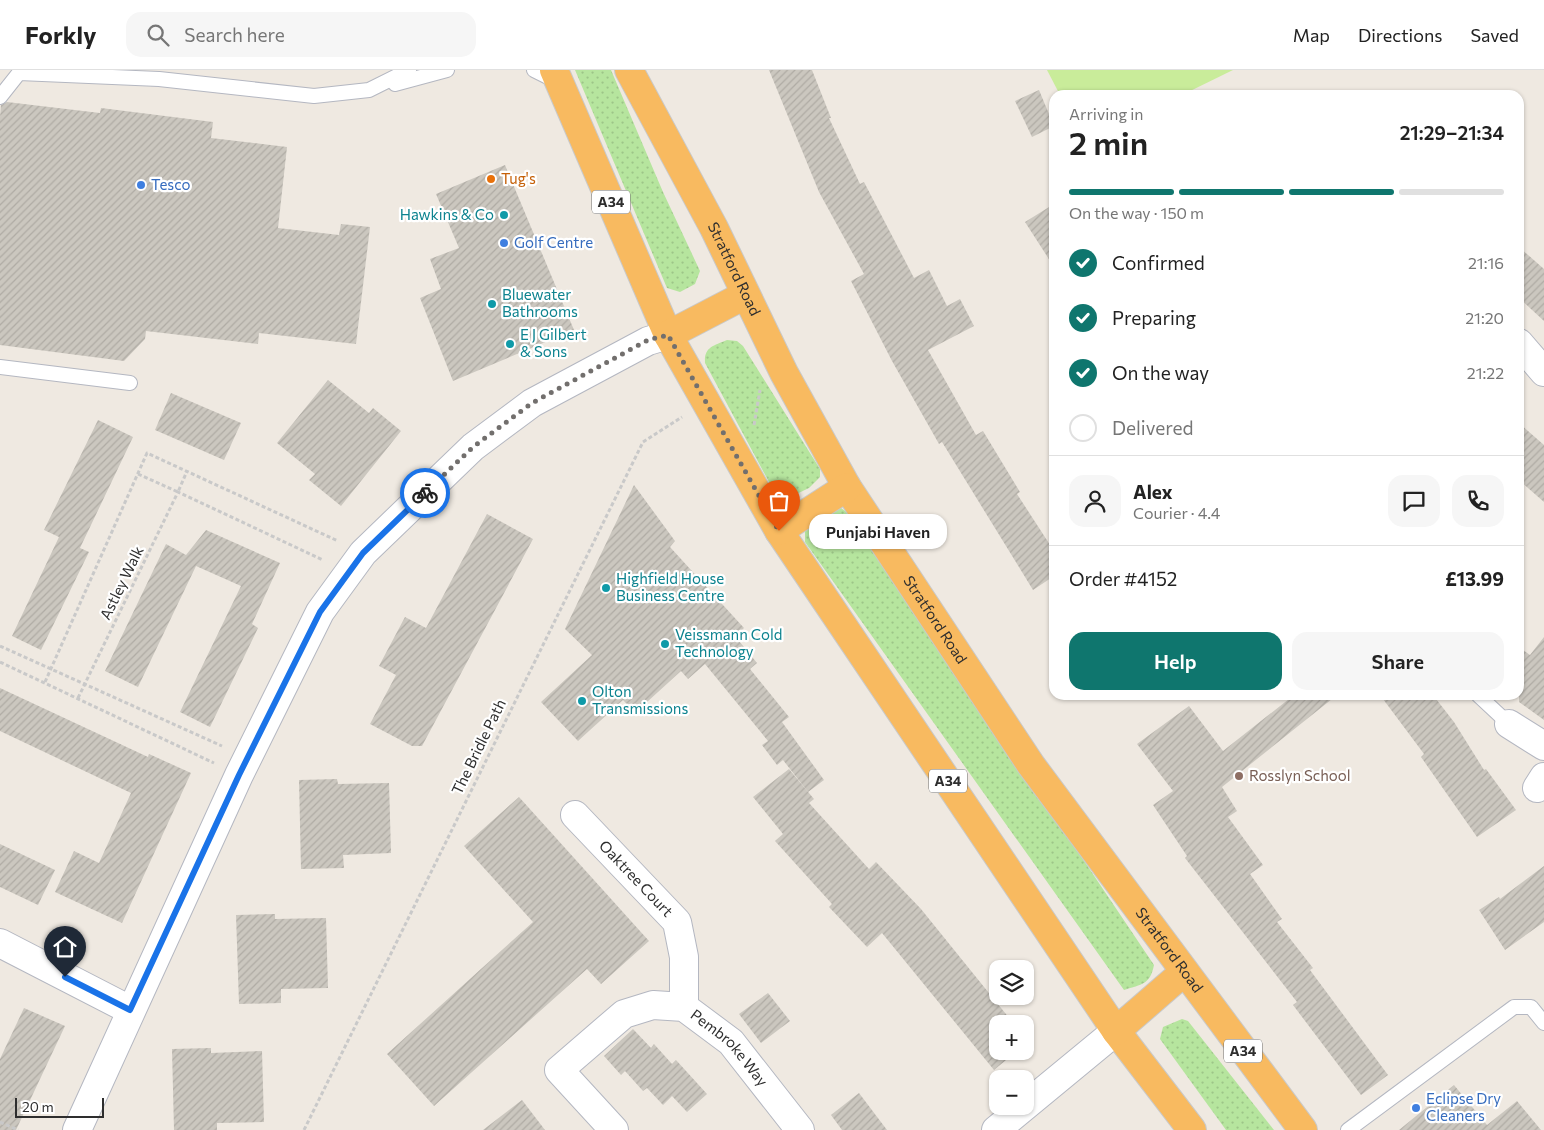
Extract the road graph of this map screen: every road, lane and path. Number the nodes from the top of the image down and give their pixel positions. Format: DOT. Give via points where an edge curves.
graph roads {
  1 [pos="409,70"];
  2 [pos="447,70"];
  3 [pos="534,70"];
  4 [pos="629,70"];
  5 [pos="557,76"];
  6 [pos="369,90"];
  7 [pos="0,97"];
  8 [pos="745,295"];
  9 [pos="668,335"];
  10 [pos="0,367"];
  11 [pos="784,373"];
  12 [pos="130,383"];
  13 [pos="706,402"];
  14 [pos="731,447"];
  15 [pos="187,472"];
  16 [pos="138,474"];
  17 [pos="847,487"];
  18 [pos="178,492"];
  19 [pos="779,531"];
  20 [pos="356,563"];
  21 [pos="0,646"];
  22 [pos="0,662"];
  23 [pos="51,669"];
  24 [pos="45,682"];
  25 [pos="85,685"];
  26 [pos="78,698"];
  27 [pos="1483,700"];
  28 [pos="1509,724"];
  29 [pos="1544,746"];
  30 [pos="243,766"];
  31 [pos="575,815"];
  32 [pos="0,943"];
  33 [pos="1184,972"];
  34 [pos="684,1007"];
  35 [pos="130,1010"];
  36 [pos="1544,1023"];
  37 [pos="1116,1031"];
  38 [pos="0,1122"];
  39 [pos="18,1130"];
  40 [pos="77,1130"];
  41 [pos="304,1130"];
  42 [pos="614,1130"];
  43 [pos="800,1130"];
  44 [pos="996,1130"];
  45 [pos="1192,1130"];
  46 [pos="1303,1130"];
  47 [pos="1348,1130"];
  1 -- 6 [label="lane"];
  2 -- 6 [label="lane"];
  3 -- 5 [label="lane"];
  4 -- 8 [label="highway, Stratford Road / A34" via="714,228"];
  5 -- 9 [label="highway, A34"];
  6 -- 7 [label="lane" via="314,96 159,79 19,73"];
  8 -- 9 [label="highway"];
  8 -- 11 [label="highway, Stratford Road / A34"];
  9 -- 13 [label="highway, A34"];
  9 -- 20 [label="street" via="648,340 532,403 473,447"];
  10 -- 12 [label="lane"];
  11 -- 14 [label="path" via="761,385 752,436"];
  11 -- 17 [label="highway, Stratford Road / A34"];
  13 -- 14 [label="highway, A34"];
  13 -- 41 [label="path, The Bridle Path" via="643,442"];
  14 -- 19 [label="highway, A34"];
  15 -- 16 [label="path, Astley Walk" via="147,453"];
  15 -- 18 [label="path, Astley Walk"];
  15 -- 20 [label="path, Astley Walk"];
  16 -- 18 [label="path"];
  16 -- 23 [label="path, Astley Walk"];
  17 -- 19 [label="highway"];
  17 -- 33 [label="highway, Stratford Road / A34" via="1031,765"];
  18 -- 20 [label="path"];
  18 -- 25 [label="path, Astley Walk"];
  19 -- 37 [label="highway, A34"];
  20 -- 30 [label="street" via="320,612"];
  21 -- 23 [label="path"];
  22 -- 24 [label="path"];
  23 -- 24 [label="path, Astley Walk"];
  23 -- 25 [label="path"];
  24 -- 26 [label="path"];
  25 -- 26 [label="path, Astley Walk"];
  25 -- 30 [label="path"];
  26 -- 30 [label="path"];
  27 -- 28 [label="lane"];
  28 -- 29 [label="street"];
  30 -- 35 [label="street"];
  31 -- 34 [label="street, Oaktree Court" via="678,922 684,957"];
  32 -- 35 [label="street"];
  33 -- 37 [label="highway"];
  33 -- 46 [label="highway, Stratford Road / A34"];
  34 -- 42 [label="street, Pembroke Way" via="653,1005 624,1014 560,1070"];
  34 -- 43 [label="street, Pembroke Way" via="731,1042"];
  35 -- 40 [label="street"];
  36 -- 47 [label="lane" via="1531,1006 1514,1007"];
  37 -- 44 [label="street"];
  37 -- 45 [label="highway, A34"];
  38 -- 39 [label="path"];
}
